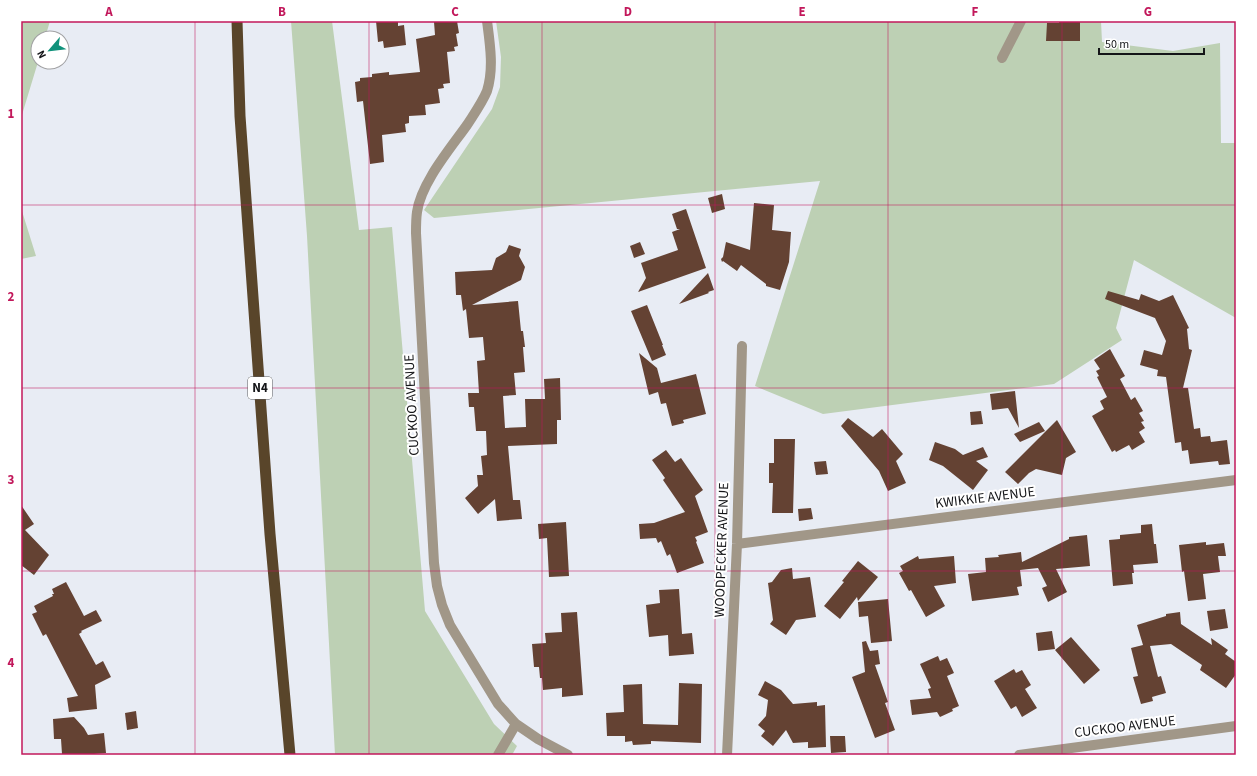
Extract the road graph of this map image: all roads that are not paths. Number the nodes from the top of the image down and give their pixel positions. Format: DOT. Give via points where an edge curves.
graph roads {
  1 [pos="237,21"];
  2 [pos="487,21"];
  3 [pos="1022,21"];
  4 [pos="1002,58"];
  5 [pos="742,346"];
  6 [pos="1236,480"];
  7 [pos="737,544"];
  8 [pos="516,724"];
  9 [pos="1236,726"];
  10 [pos="1070,752"];
  11 [pos="290,755"];
  12 [pos="498,755"];
  13 [pos="568,755"];
  14 [pos="727,755"];
  15 [pos="1019,755"];
  1 -- 11 [label="highway, N4" via="241,124 271,542"];
  2 -- 8 [label="street, CUCKOO AVENUE" via="491,52 487,90 422,192 417,210 416,233 437,586 450,625 498,704"];
  3 -- 4 [label="street"];
  5 -- 7 [label="street, WOODPECKER AVENUE"];
  6 -- 7 [label="street, KWIKKIE AVENUE"];
  7 -- 14 [label="street, WOODPECKER AVENUE"];
  8 -- 12 [label="street"];
  8 -- 13 [label="street, CUCKOO AVENUE"];
  9 -- 10 [label="street, CUCKOO AVENUE"];
  10 -- 15 [label="street, CUCKOO AVENUE"];
}
